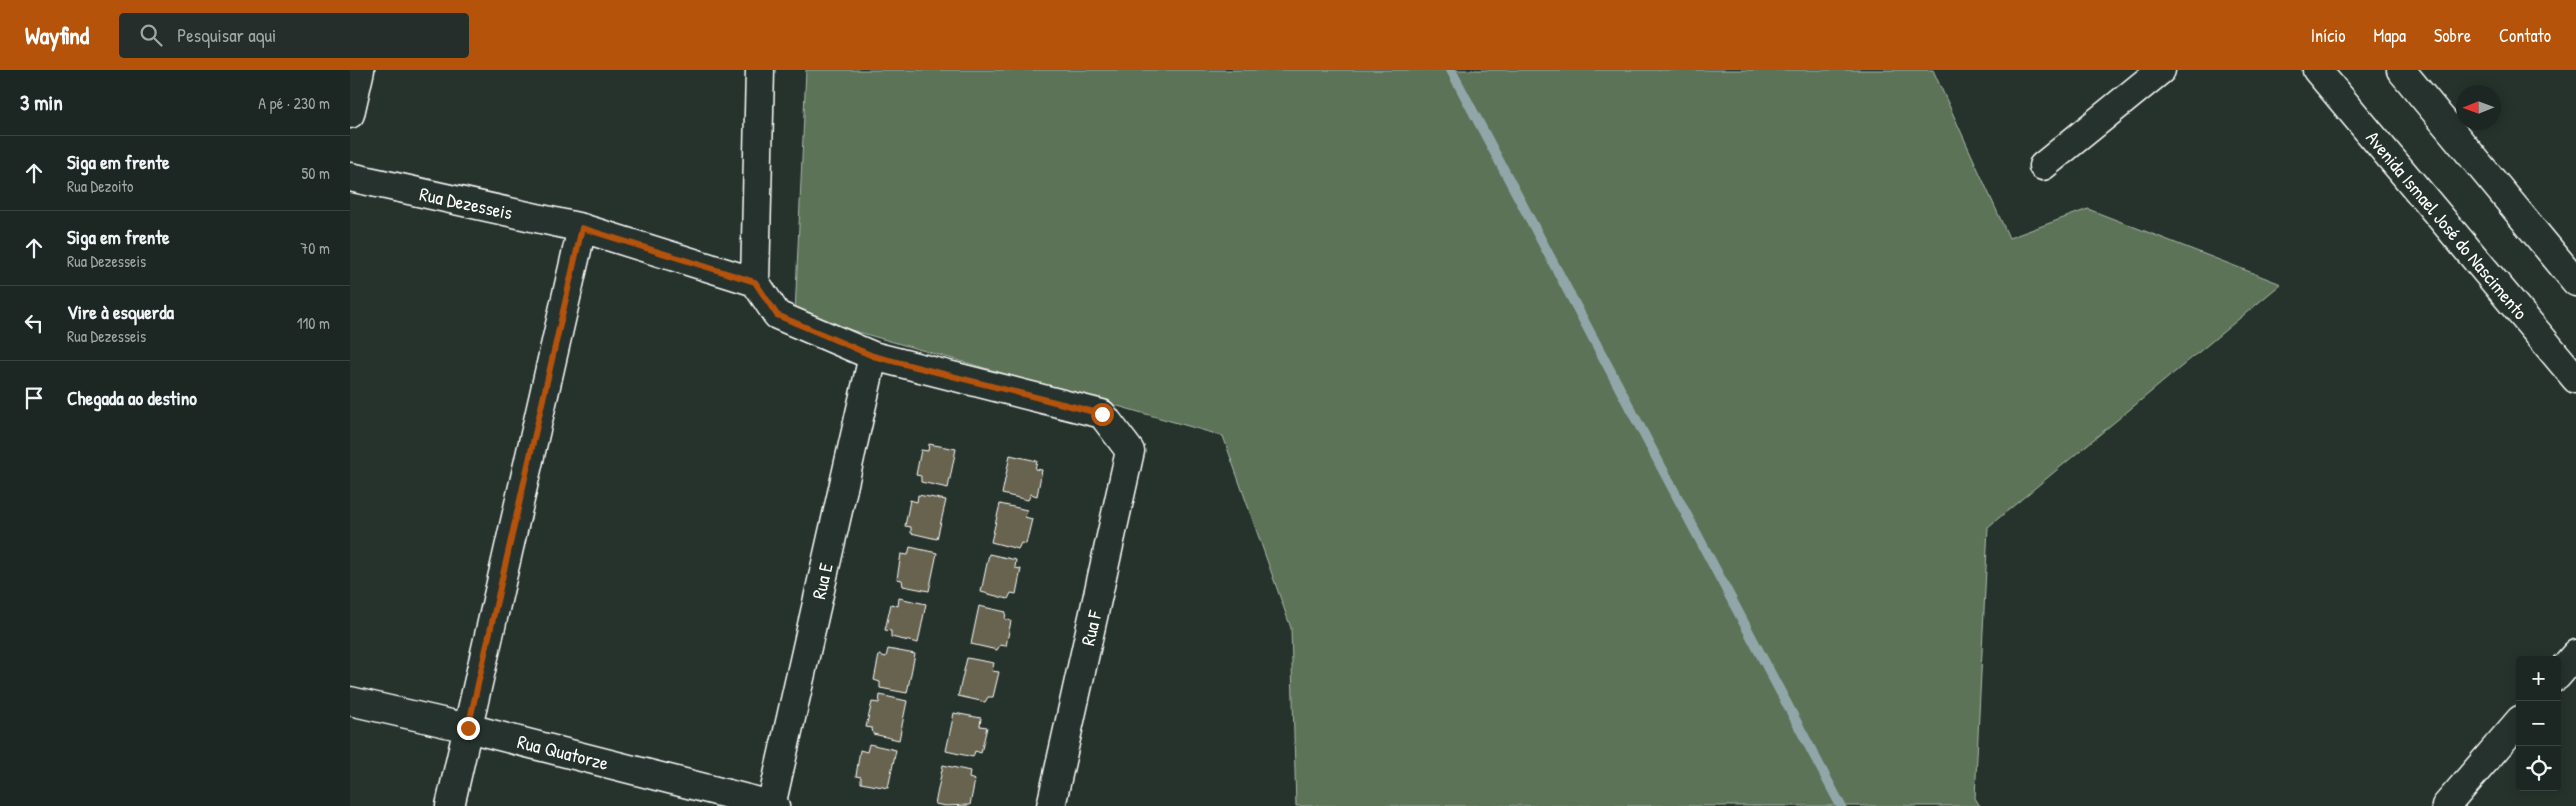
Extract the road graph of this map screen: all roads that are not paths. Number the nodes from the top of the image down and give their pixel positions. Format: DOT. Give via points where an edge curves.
graph roads {
  1 [pos="360,70"];
  2 [pos="760,70"];
  3 [pos="2161,70"];
  4 [pos="2317,70"];
  5 [pos="2401,70"];
  6 [pos="350,114"];
  7 [pos="2043,166"];
  8 [pos="350,177"];
  9 [pos="582,228"];
  10 [pos="755,282"];
  11 [pos="2576,282"];
  12 [pos="873,356"];
  13 [pos="2576,379"];
  14 [pos="2576,654"];
  15 [pos="2561,671"];
  16 [pos="350,701"];
  17 [pos="2516,725"];
  18 [pos="468,728"];
  19 [pos="450,806"];
  20 [pos="773,806"];
  21 [pos="1051,806"];
  22 [pos="2446,806"];
  1 -- 6 [label="street"];
  2 -- 10 [label="street"];
  3 -- 7 [label="street"];
  4 -- 13 [label="street, Avenida Ismael José do Nascimento"];
  5 -- 11 [label="street"];
  8 -- 9 [label="street, Rua Dezesseis"];
  9 -- 10 [label="street, Rua Dezesseis"];
  9 -- 18 [label="street"];
  10 -- 12 [label="street" via="777,315"];
  12 -- 20 [label="street, Rua E"];
  12 -- 21 [label="street, Rua F" via="1102,414 1130,451"];
  14 -- 15 [label="street"];
  16 -- 18 [label="street, Rua Quatorze"];
  17 -- 22 [label="street"];
  18 -- 19 [label="street"];
  18 -- 20 [label="street, Rua Quatorze"];
}
